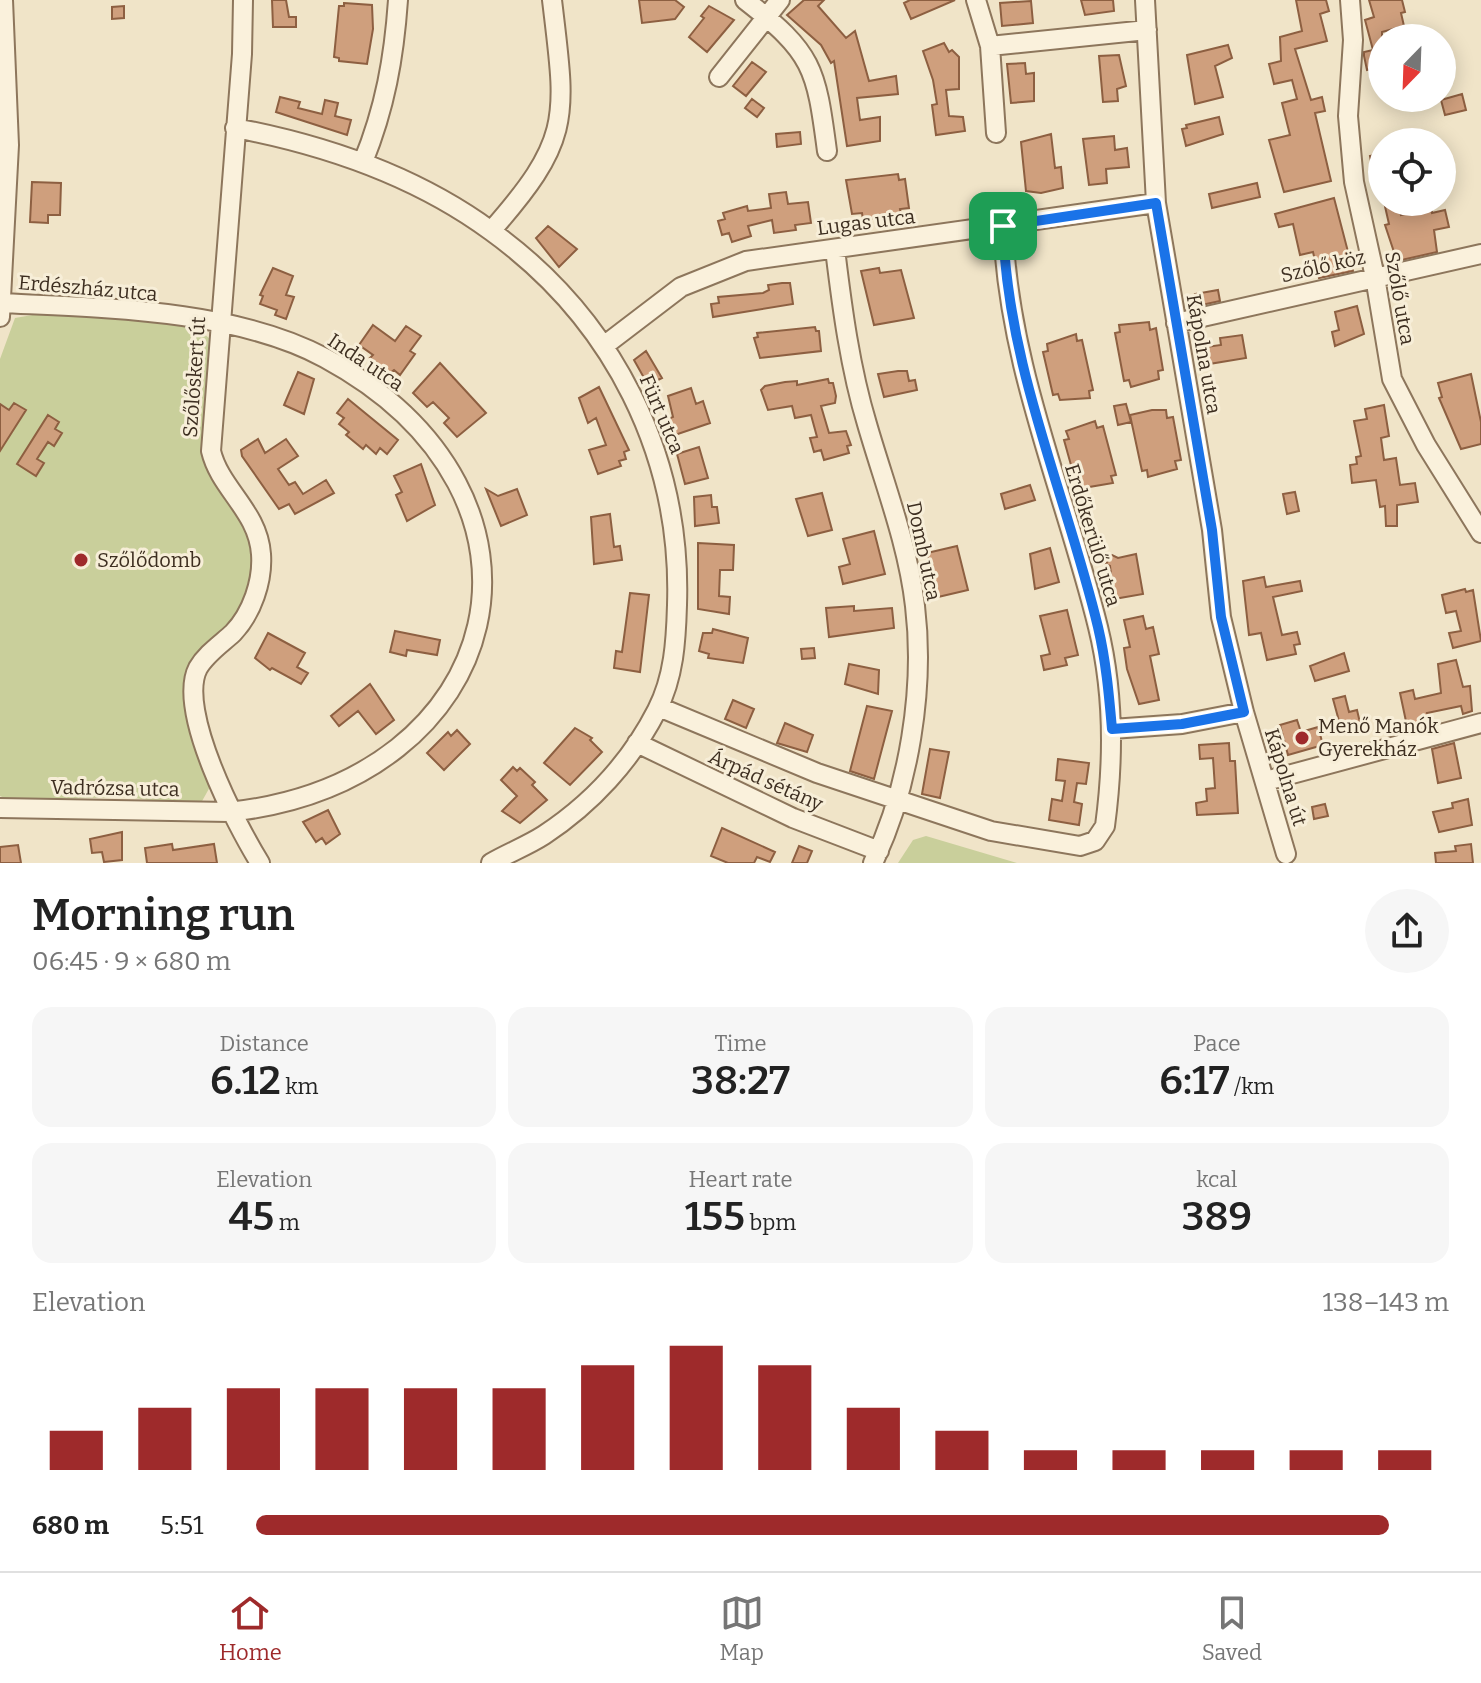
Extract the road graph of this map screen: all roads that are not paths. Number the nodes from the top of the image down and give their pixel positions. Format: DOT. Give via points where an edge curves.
graph roads {
  1 [pos="3,0"];
  2 [pos="243,0"];
  3 [pos="398,0"];
  4 [pos="552,0"];
  5 [pos="745,0"];
  6 [pos="780,0"];
  7 [pos="976,0"];
  8 [pos="1145,0"];
  9 [pos="1350,0"];
  10 [pos="767,17"];
  11 [pos="1147,30"];
  12 [pos="990,46"];
  13 [pos="719,77"];
  14 [pos="235,128"];
  15 [pos="996,133"];
  16 [pos="827,151"];
  17 [pos="363,162"];
  18 [pos="1156,203"];
  19 [pos="1003,226"];
  20 [pos="491,231"];
  21 [pos="835,249"];
  22 [pos="1481,254"];
  23 [pos="1375,277"];
  24 [pos="1,308"];
  25 [pos="1176,323"];
  26 [pos="220,324"];
  27 [pos="605,345"];
  28 [pos="1481,533"];
  29 [pos="659,707"];
  30 [pos="1244,712"];
  31 [pos="1481,723"];
  32 [pos="1112,729"];
  33 [pos="637,743"];
  34 [pos="1266,781"];
  35 [pos="896,801"];
  36 [pos="0,808"];
  37 [pos="229,812"];
  38 [pos="1286,854"];
  39 [pos="876,857"];
  40 [pos="260,863"];
  41 [pos="491,863"];
  1 -- 24 [label="street" via="9,145"];
  2 -- 14 [label="street, Szőlőskert út"];
  3 -- 17 [label="street" via="383,112"];
  4 -- 20 [label="street" via="563,93 558,127 538,175"];
  5 -- 10 [label="street"];
  6 -- 10 [label="street"];
  7 -- 12 [label="street"];
  8 -- 11 [label="street, Kápolna utca"];
  9 -- 23 [label="street, Szőlő utca" via="1348,116 1354,182"];
  10 -- 13 [label="street"];
  10 -- 16 [label="street" via="809,61"];
  11 -- 12 [label="street"];
  11 -- 18 [label="street, Kápolna utca"];
  12 -- 15 [label="street"];
  14 -- 17 [label="street, Fürt utca"];
  14 -- 26 [label="street, Szőlőskert út"];
  17 -- 20 [label="street, Fürt utca" via="429,193"];
  18 -- 19 [label="street, Lugas utca"];
  18 -- 25 [label="street, Kápolna utca"];
  19 -- 21 [label="street, Lugas utca"];
  19 -- 32 [label="street, Erdőkerülő utca" via="1024,370 1098,628"];
  20 -- 27 [label="street, Fürt utca" via="571,304"];
  21 -- 27 [label="street, Lugas utca" via="772,256 714,272 659,302"];
  21 -- 35 [label="street, Domb utca" via="857,384 915,604 913,714"];
  22 -- 23 [label="street, Szőlő köz"];
  23 -- 25 [label="street, Szőlő köz"];
  23 -- 28 [label="street, Szőlő utca" via="1392,379"];
  24 -- 26 [label="street, Erdészház utca" via="138,313"];
  25 -- 30 [label="street, Kápolna utca" via="1212,530 1221,617"];
  26 -- 37 [label="street, Szőlőskert út" via="211,451 215,469 252,520 261,556 257,588 246,615 203,662 194,680 208,756"];
  26 -- 37 [label="street, Inda utca" via="323,357 383,396 420,431 441,455 469,507 478,535 483,596 478,631 463,669 437,708 404,742 334,785 254,810"];
  27 -- 29 [label="street, Fürt utca" via="652,434 668,490 678,559 675,649"];
  29 -- 33 [label="street, Fürt utca"];
  29 -- 35 [label="street, Árpád sétány"];
  30 -- 32 [label="street"];
  30 -- 34 [label="street, Kápolna út"];
  31 -- 34 [label="street"];
  32 -- 35 [label="street, Erdőkerülő utca" via="1105,826 1089,844 991,831"];
  33 -- 39 [label="street, Árpád sétány"];
  33 -- 41 [label="street, Fürt utca" via="598,792 573,813 543,836"];
  34 -- 38 [label="street, Kápolna út"];
  35 -- 39 [label="street, Domb utca"];
  36 -- 37 [label="street, Vadrózsa utca"];
  37 -- 40 [label="street"];
}
